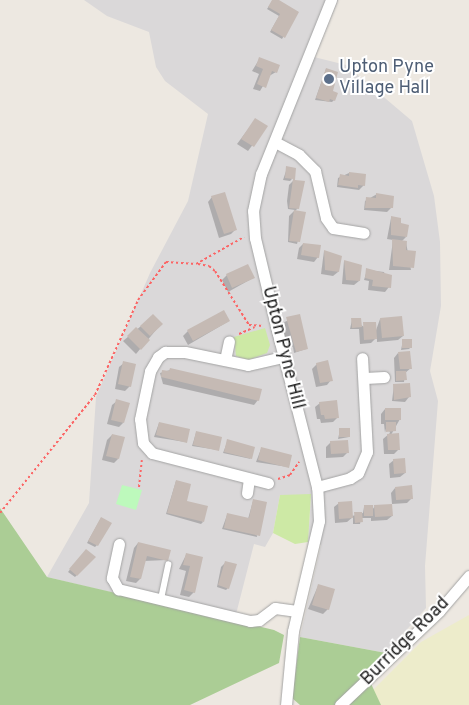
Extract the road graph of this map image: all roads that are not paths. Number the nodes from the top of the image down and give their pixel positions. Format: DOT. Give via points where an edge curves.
graph roads {
  1 [pos="331,0"];
  2 [pos="275,142"];
  3 [pos="364,233"];
  4 [pos="228,341"];
  5 [pos="283,357"];
  6 [pos="362,358"];
  7 [pos="225,360"];
  8 [pos="384,377"];
  9 [pos="365,378"];
  10 [pos="249,479"];
  11 [pos="268,483"];
  12 [pos="317,487"];
  13 [pos="247,493"];
  14 [pos="119,544"];
  15 [pos="168,565"];
  16 [pos="469,576"];
  17 [pos="161,599"];
  18 [pos="298,611"];
  19 [pos="286,705"];
  20 [pos="340,705"];
  1 -- 2 [label="street, Upton Pyne Hill"];
  2 -- 3 [label="street" via="299,155 315,171 326,218 332,228"];
  2 -- 5 [label="street, Upton Pyne Hill" via="255,194 254,229"];
  4 -- 7 [label="street"];
  5 -- 7 [label="street" via="254,364"];
  5 -- 12 [label="street, Upton Pyne Hill"];
  6 -- 9 [label="street"];
  7 -- 10 [label="street" via="185,352 169,352 158,357 150,372 140,419 145,445 157,456"];
  8 -- 9 [label="street"];
  9 -- 12 [label="street" via="368,439 363,464 350,478"];
  10 -- 11 [label="street"];
  10 -- 13 [label="street"];
  12 -- 18 [label="street, Upton Pyne Hill" via="319,521"];
  14 -- 17 [label="street" via="112,571 118,589"];
  15 -- 17 [label="lane"];
  16 -- 20 [label="street, Burridge Road" via="438,611"];
  17 -- 18 [label="street" via="250,621 259,620 275,608"];
  18 -- 19 [label="street, Upton Pyne Hill"];
}
